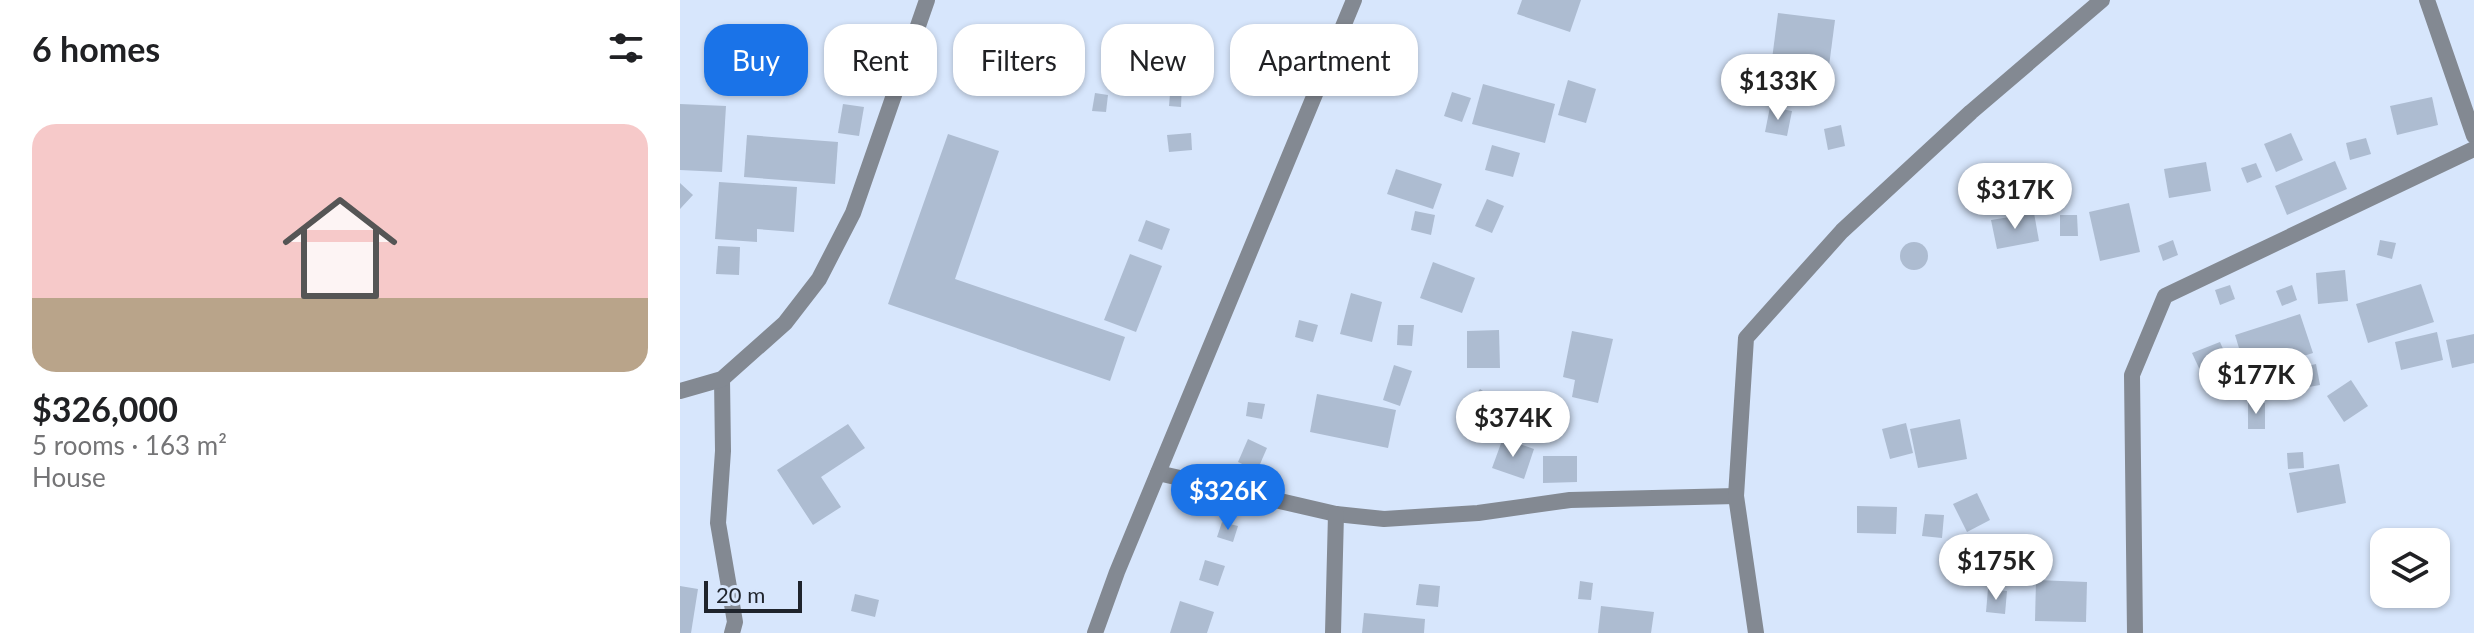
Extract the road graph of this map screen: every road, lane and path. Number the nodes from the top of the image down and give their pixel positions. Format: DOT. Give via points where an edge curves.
graph roads {
  1 [pos="927,0"];
  2 [pos="1354,0"];
  3 [pos="2102,0"];
  4 [pos="2427,0"];
  5 [pos="2474,136"];
  6 [pos="2474,149"];
  7 [pos="722,379"];
  8 [pos="680,391"];
  9 [pos="1158,473"];
  10 [pos="1736,496"];
  11 [pos="1336,514"];
  12 [pos="732,633"];
  13 [pos="1095,633"];
  14 [pos="1333,633"];
  15 [pos="1756,633"];
  16 [pos="2135,633"];
  1 -- 7 [label="street" via="853,213 819,279 785,323"];
  2 -- 9 [label="street"];
  3 -- 10 [label="street" via="1842,231 1746,338"];
  4 -- 5 [label="street"];
  6 -- 16 [label="street" via="2165,296 2132,375"];
  7 -- 8 [label="street"];
  7 -- 12 [label="street" via="718,523 735,622"];
  9 -- 11 [label="street"];
  9 -- 13 [label="street"];
  10 -- 11 [label="street" via="1570,500 1384,519"];
  10 -- 15 [label="street"];
  11 -- 14 [label="street"];
}
